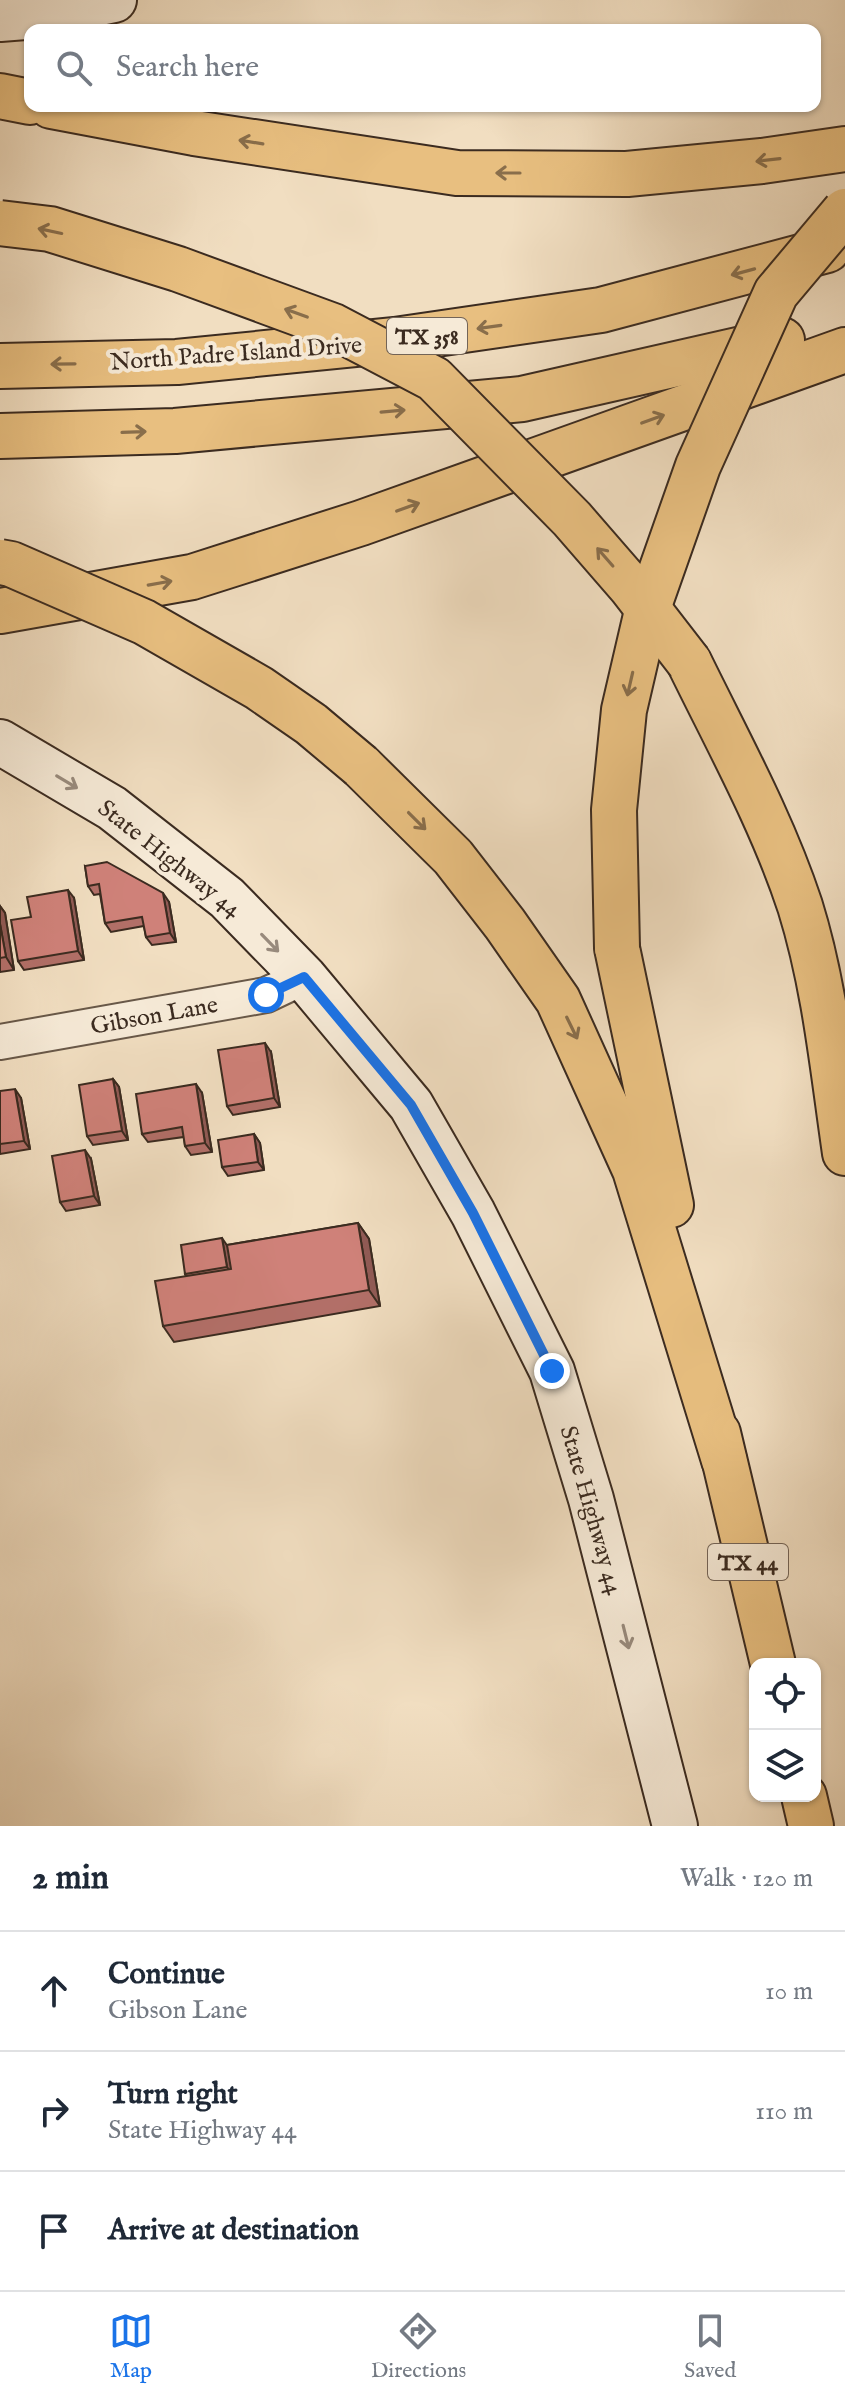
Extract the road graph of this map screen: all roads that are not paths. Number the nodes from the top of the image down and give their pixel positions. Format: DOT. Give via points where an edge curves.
graph roads {
  1 [pos="114,0"];
  2 [pos="0,19"];
  3 [pos="0,96"];
  4 [pos="24,101"];
  5 [pos="83,112"];
  6 [pos="845,149"];
  7 [pos="845,211"];
  8 [pos="0,223"];
  9 [pos="845,245"];
  10 [pos="845,326"];
  11 [pos="845,350"];
  12 [pos="0,366"];
  13 [pos="0,436"];
  14 [pos="0,562"];
  15 [pos="0,611"];
  16 [pos="0,742"];
  17 [pos="304,977"];
  18 [pos="0,1042"];
  19 [pos="845,1153"];
  20 [pos="724,1460"];
  21 [pos="772,1658"];
  22 [pos="805,1802"];
  23 [pos="675,1826"];
  24 [pos="811,1826"];
  1 -- 2 [label="main road"];
  3 -- 4 [label="highway"];
  6 -- 5 [label="highway, one-way" via="627,174 457,173"];
  7 -- 20 [label="highway, one-way, bridge" via="776,293 698,466 647,611 624,710 614,810 617,948"];
  19 -- 8 [label="highway, one-way, bridge" via="821,991 800,908 771,829 689,662 572,519 434,379 333,326 50,229"];
  9 -- 12 [label="highway, North Padre Island Drive / TX 358, one-way" via="601,310 411,338 177,362"];
  13 -- 10 [label="highway, one-way" via="175,431 522,399"];
  15 -- 11 [label="highway, one-way" via="192,577 361,523"];
  14 -- 20 [label="highway, one-way, bridge" via="157,629 259,688 361,766 453,857 558,1000 635,1170"];
  16 -- 17 [label="main road, State Highway 44, one-way" via="112,808 227,898"];
  17 -- 18 [label="street, Gibson Lane" via="266,995"];
  17 -- 23 [label="main road, State Highway 44, one-way" via="411,1105 473,1213 552,1371 591,1499"];
  20 -- 21 [label="highway, TX 44"];
  22 -- 24 [label="highway"];
}
